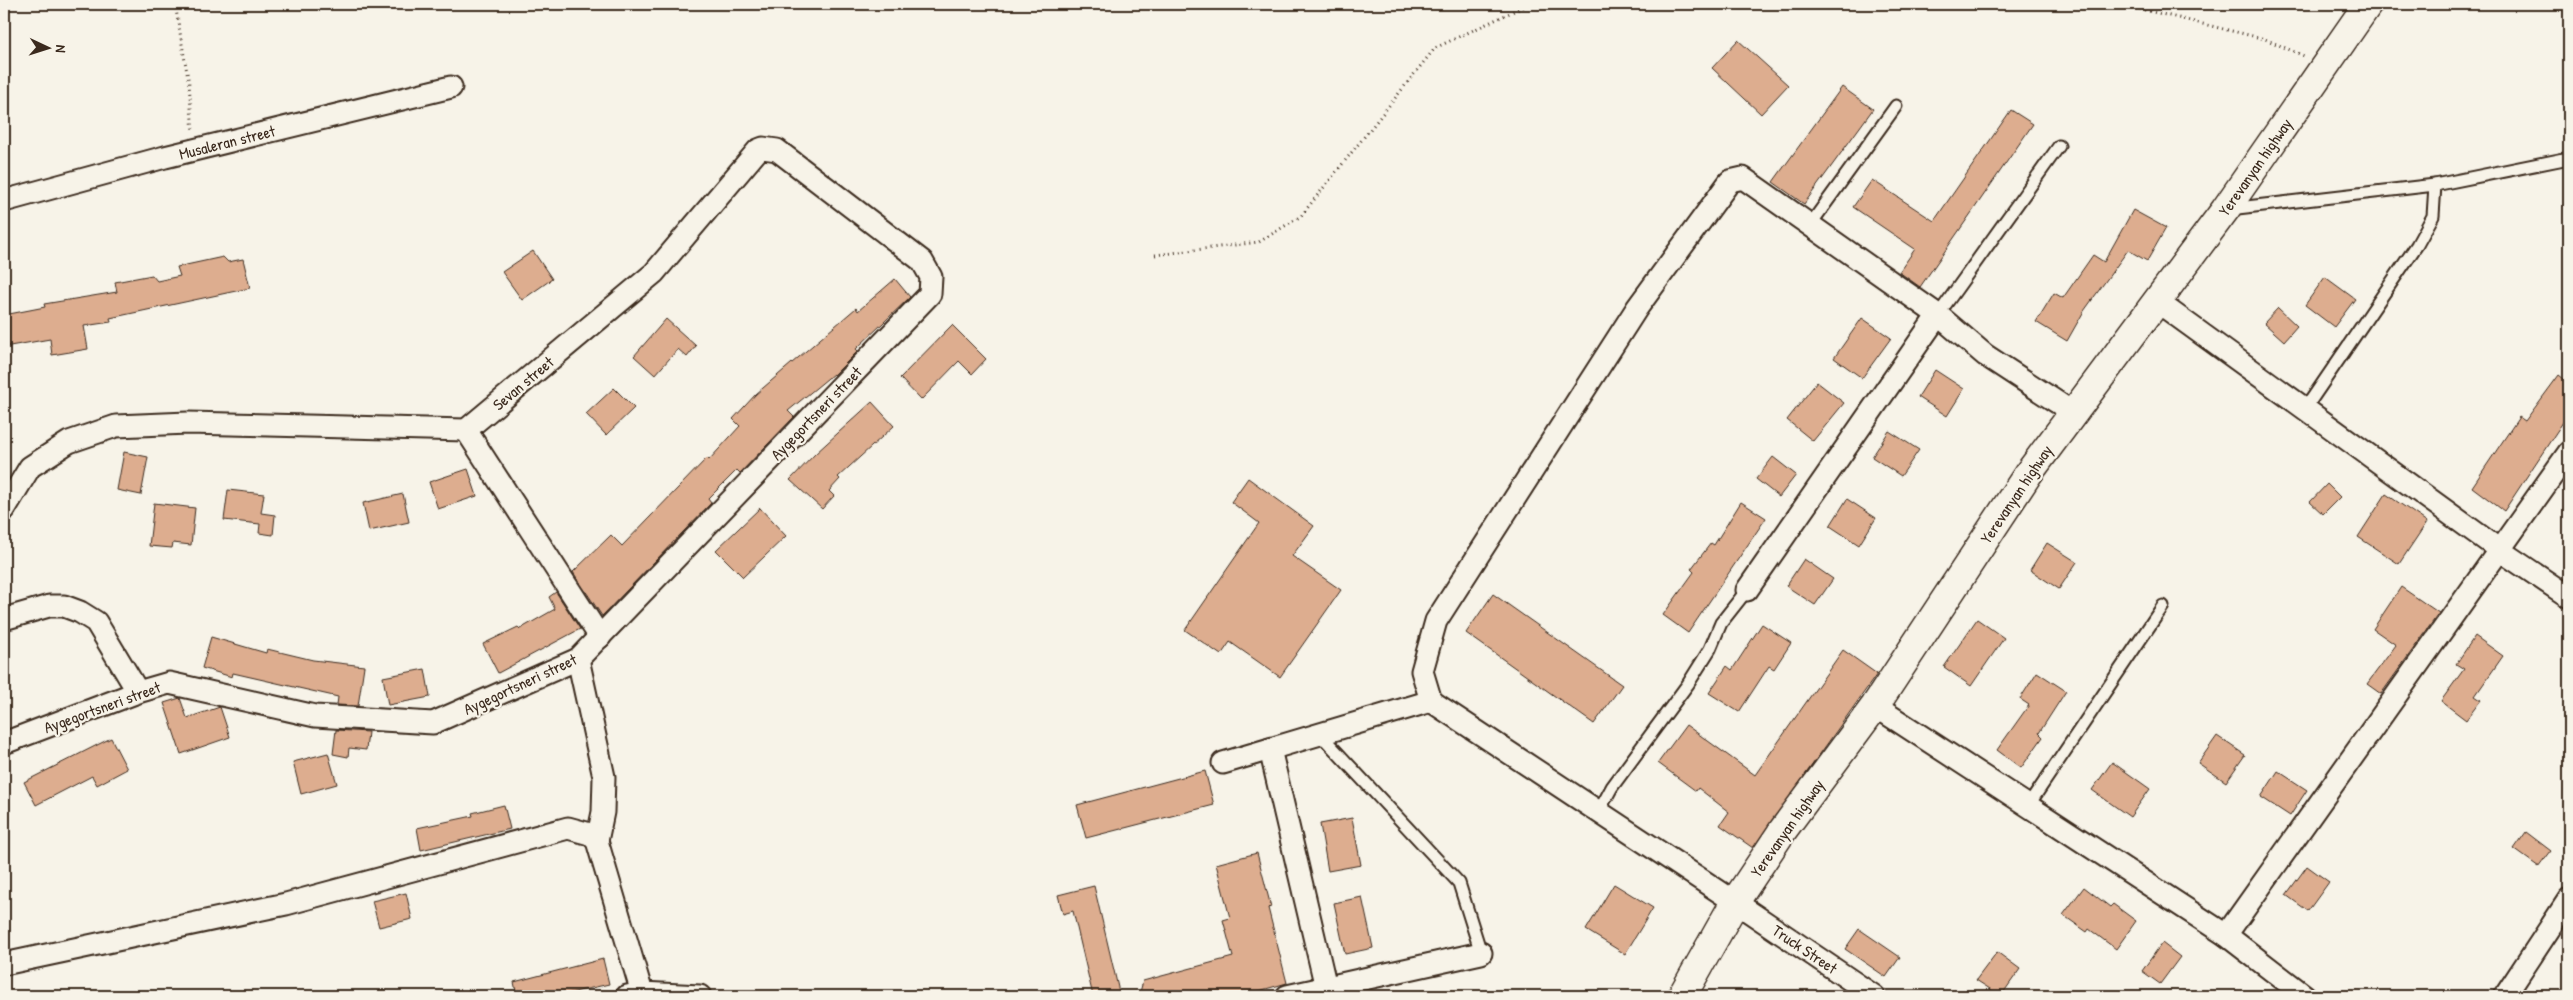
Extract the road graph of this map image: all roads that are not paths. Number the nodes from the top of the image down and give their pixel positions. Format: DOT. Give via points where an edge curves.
graph roads {
  1 [pos="2368,4"];
  2 [pos="451,87"];
  3 [pos="1896,106"];
  4 [pos="2059,146"];
  5 [pos="2569,158"];
  6 [pos="2435,184"];
  7 [pos="4,201"];
  8 [pos="2225,210"];
  9 [pos="1810,225"];
  10 [pos="930,294"];
  11 [pos="2155,300"];
  12 [pos="1938,315"];
  13 [pos="2305,409"];
  14 [pos="2072,412"];
  15 [pos="466,430"];
  16 [pos="2569,452"];
  17 [pos="4,510"];
  18 [pos="2501,550"];
  19 [pos="1747,590"];
  20 [pos="2569,597"];
  21 [pos="2163,606"];
  22 [pos="4,619"];
  23 [pos="600,637"];
  24 [pos="578,659"];
  25 [pos="138,692"];
  26 [pos="1431,701"];
  27 [pos="1875,706"];
  28 [pos="1320,734"];
  29 [pos="4,743"];
  30 [pos="1270,749"];
  31 [pos="1224,763"];
  32 [pos="2028,806"];
  33 [pos="1599,811"];
  34 [pos="597,841"];
  35 [pos="2569,899"];
  36 [pos="1736,902"];
  37 [pos="2226,935"];
  38 [pos="1481,953"];
  39 [pos="4,964"];
  40 [pos="1327,992"];
  41 [pos="634,994"];
  42 [pos="700,996"];
  43 [pos="1287,996"];
  44 [pos="1682,996"];
  45 [pos="1874,996"];
  46 [pos="2305,996"];
  47 [pos="2505,996"];
  1 -- 8 [label="main road, Yerevanyan highway"];
  2 -- 7 [label="street, Musaleran street"];
  3 -- 9 [label="lane"];
  4 -- 12 [label="lane"];
  5 -- 6 [label="lane"];
  6 -- 8 [label="lane"];
  6 -- 13 [label="lane" via="2433,216 2417,245"];
  8 -- 11 [label="main road, Yerevanyan highway"];
  9 -- 12 [label="street"];
  9 -- 26 [label="street" via="1744,178 1730,181 1722,189 1637,308 1436,621 1422,671"];
  10 -- 15 [label="street, Sevan street" via="931,276 922,261 777,150 763,148 654,274"];
  10 -- 23 [label="street, Aygegortsneri street"];
  11 -- 13 [label="street"];
  11 -- 14 [label="main road, Yerevanyan highway"];
  12 -- 14 [label="street" via="1985,354"];
  12 -- 19 [label="street"];
  13 -- 18 [label="street"];
  14 -- 27 [label="main road, Yerevanyan highway"];
  15 -- 17 [label="street" via="188,423 116,426 69,442 30,468"];
  15 -- 23 [label="street"];
  16 -- 18 [label="street"];
  18 -- 20 [label="street"];
  18 -- 37 [label="street"];
  19 -- 33 [label="lane" via="1720,623 1710,649 1688,684 1612,787"];
  21 -- 32 [label="lane"];
  22 -- 25 [label="street" via="49,606 64,606 80,612 96,622"];
  23 -- 24 [label="street, Aygegortsneri street"];
  24 -- 25 [label="street, Aygegortsneri street" via="433,723 315,716 169,682"];
  24 -- 34 [label="street" via="604,777 603,812"];
  25 -- 29 [label="street, Aygegortsneri street"];
  26 -- 28 [label="street"];
  26 -- 33 [label="street, Truck Street"];
  27 -- 32 [label="street"];
  27 -- 36 [label="main road, Yerevanyan highway" via="1783,830"];
  28 -- 30 [label="street"];
  28 -- 38 [label="lane" via="1459,883"];
  30 -- 31 [label="street"];
  30 -- 40 [label="street"];
  32 -- 37 [label="street"];
  33 -- 36 [label="street, Truck Street"];
  34 -- 39 [label="street" via="590,834 568,828 286,904"];
  34 -- 41 [label="street"];
  35 -- 47 [label="street"];
  36 -- 44 [label="main road, Yerevanyan highway"];
  36 -- 45 [label="street, Truck Street"];
  37 -- 46 [label="street"];
  38 -- 40 [label="street"];
  40 -- 43 [label="street"];
  41 -- 42 [label="street"];
}
